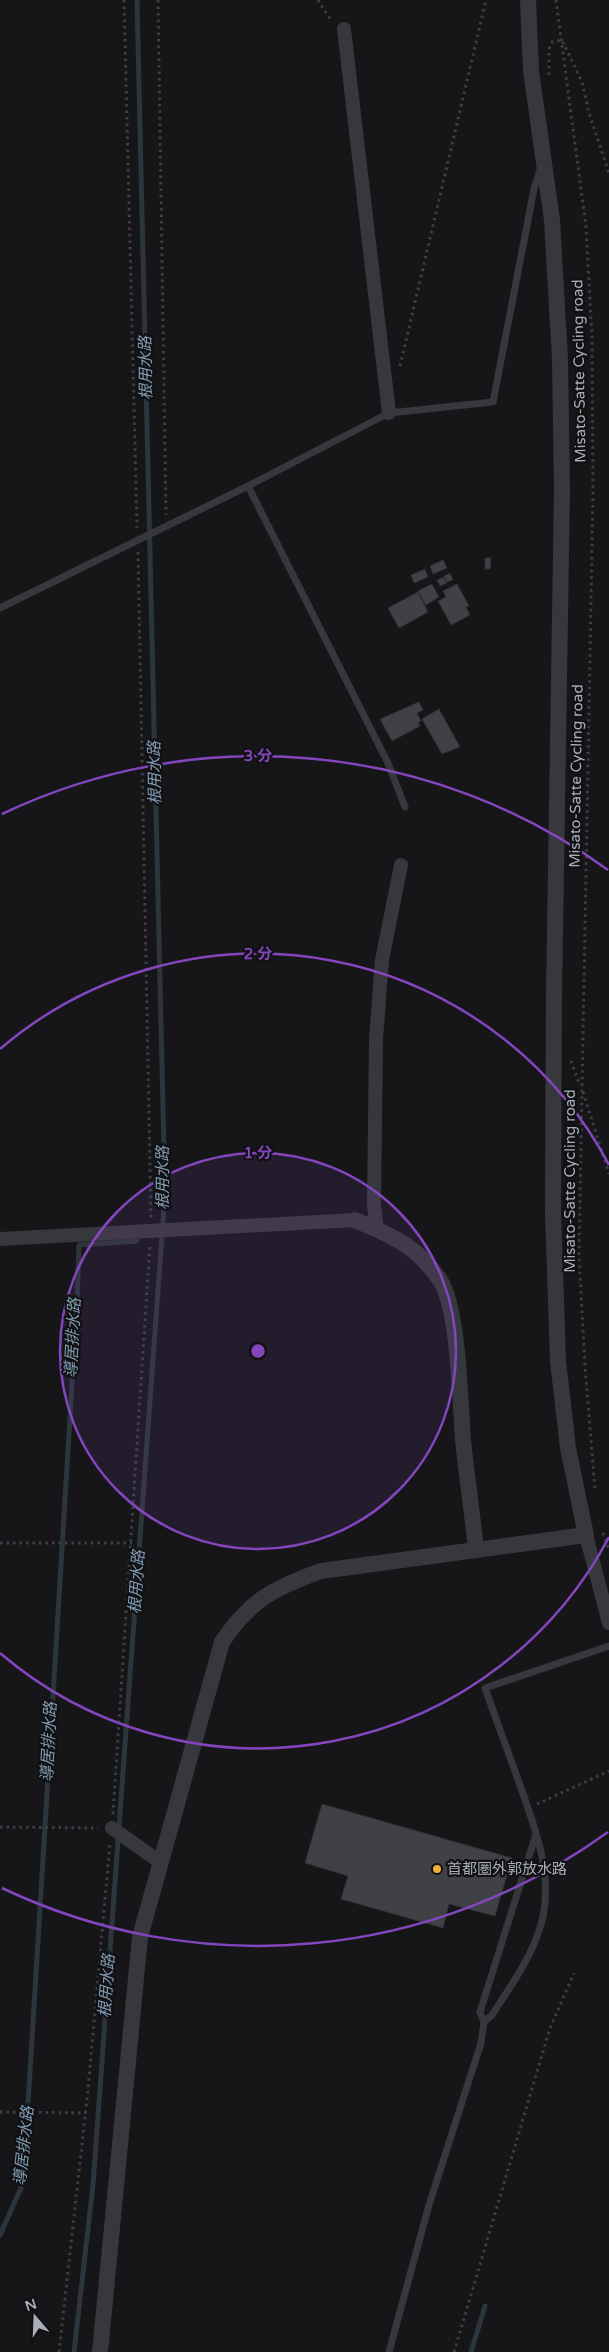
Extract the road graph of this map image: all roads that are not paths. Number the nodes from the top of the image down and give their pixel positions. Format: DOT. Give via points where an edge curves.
graph roads {
  1 [pos="528,0"];
  2 [pos="344,29"];
  3 [pos="543,158"];
  4 [pos="388,413"];
  5 [pos="248,486"];
  6 [pos="0,608"];
  7 [pos="405,807"];
  8 [pos="401,865"];
  9 [pos="355,1220"];
  10 [pos="377,1230"];
  11 [pos="0,1239"];
  12 [pos="586,1536"];
  13 [pos="476,1550"];
  14 [pos="609,1623"];
  15 [pos="609,1646"];
  16 [pos="112,1828"];
  17 [pos="536,1834"];
  18 [pos="160,1862"];
  19 [pos="484,2022"];
  20 [pos="100,2352"];
  21 [pos="389,2352"];
  1 -- 3 [label="street" via="531,71"];
  2 -- 4 [label="street"];
  3 -- 4 [label="lane" via="534,189 493,402"];
  3 -- 12 [label="street" via="552,220 561,387 554,1005 558,1361 568,1448"];
  4 -- 5 [label="lane"];
  5 -- 6 [label="lane"];
  5 -- 7 [label="lane" via="388,763"];
  8 -- 10 [label="street" via="382,960 376,1039 374,1206"];
  9 -- 10 [label="street"];
  9 -- 11 [label="street"];
  10 -- 13 [label="street" via="394,1236 420,1255 441,1282 452,1314"];
  12 -- 13 [label="street"];
  12 -- 14 [label="street"];
  13 -- 18 [label="street" via="321,1571 288,1583 259,1599 236,1621 222,1642 212,1673"];
  15 -- 17 [label="lane" via="485,1688"];
  16 -- 18 [label="street"];
  17 -- 19 [label="lane" via="480,2012"];
  17 -- 19 [label="lane" via="546,1885 540,1927 530,1954 492,2015"];
  18 -- 20 [label="street" via="140,1938"];
  19 -- 21 [label="lane" via="481,2042 430,2205"];
}
